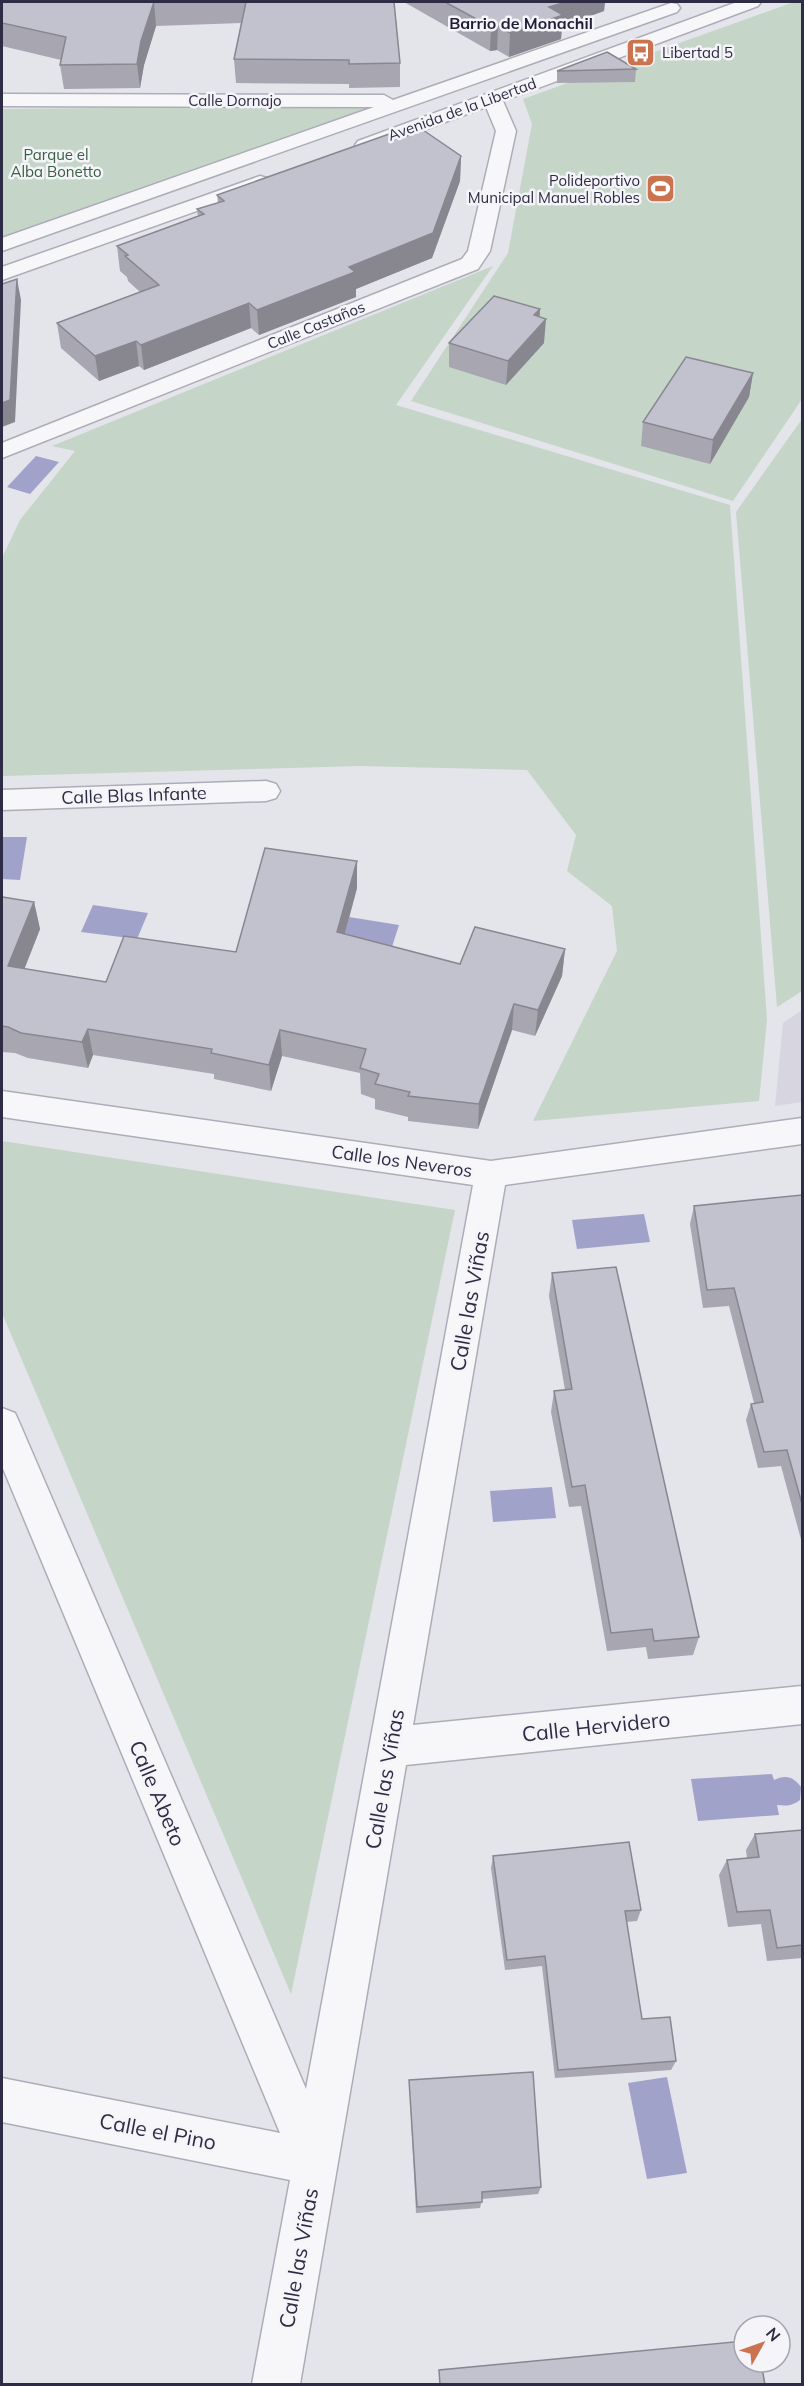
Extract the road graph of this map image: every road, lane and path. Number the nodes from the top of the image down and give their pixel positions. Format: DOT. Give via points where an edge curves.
graph roads {
  1 [pos="690,2"];
  2 [pos="752,2"];
  3 [pos="493,99"];
  4 [pos="2,100"];
  5 [pos="407,101"];
  6 [pos="467,108"];
  7 [pos="345,152"];
  8 [pos="279,175"];
  9 [pos="2,245"];
  10 [pos="2,274"];
  11 [pos="2,451"];
  12 [pos="266,791"];
  13 [pos="2,800"];
  14 [pos="2,1104"];
  15 [pos="802,1131"];
  16 [pos="491,1174"];
  17 [pos="2,1424"];
  18 [pos="802,1705"];
  19 [pos="389,1747"];
  20 [pos="2,2100"];
  21 [pos="315,2162"];
  22 [pos="276,2385"];
  1 -- 5 [label="street, Avenida de la Libertad"];
  2 -- 3 [label="street, Avenida de la Libertad"];
  3 -- 6 [label="street, Avenida de la Libertad"];
  3 -- 11 [label="street, Calle Castaños" via="506,131 479,251 470,264"];
  4 -- 5 [label="street, Calle Dornajo"];
  5 -- 6 [label="street, Calle Dornajo"];
  5 -- 9 [label="street, Avenida de la Libertad"];
  6 -- 7 [label="street, Avenida de la Libertad"];
  8 -- 10 [label="street"];
  12 -- 13 [label="street, Calle Blas Infante"];
  14 -- 16 [label="street, Calle los Neveros"];
  15 -- 16 [label="street, Calle los Neveros"];
  16 -- 19 [label="street, Calle las Viñas"];
  17 -- 21 [label="street, Calle Abeto"];
  18 -- 19 [label="street, Calle Hervidero"];
  19 -- 21 [label="street, Calle las Viñas"];
  20 -- 21 [label="street, Calle el Pino"];
  21 -- 22 [label="street, Calle las Viñas"];
}
